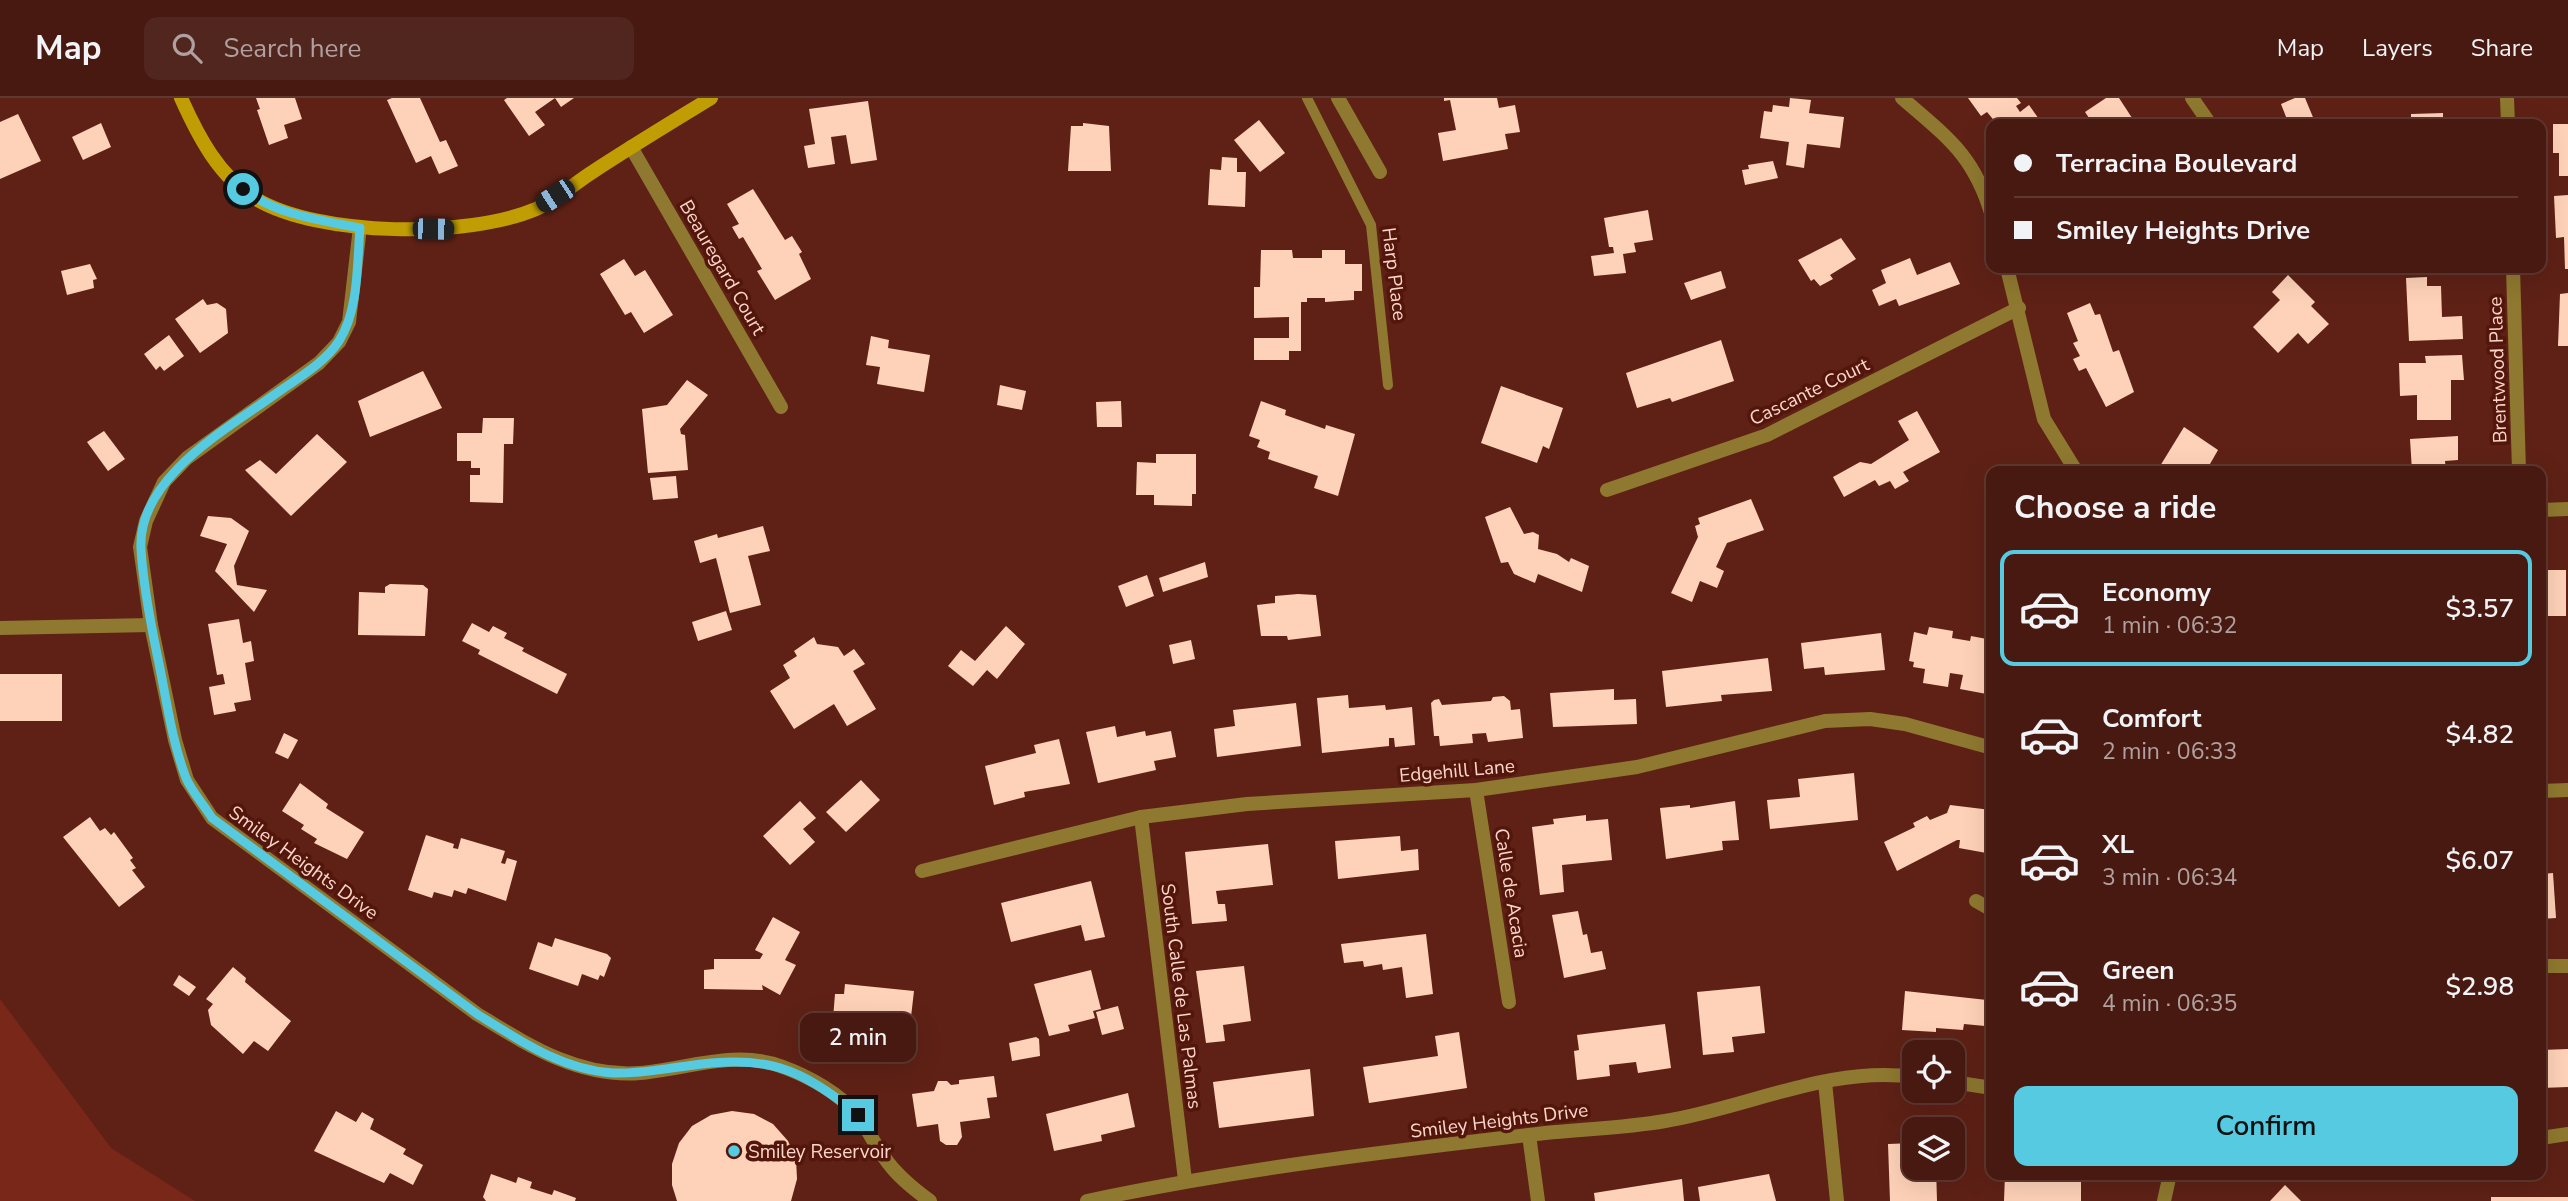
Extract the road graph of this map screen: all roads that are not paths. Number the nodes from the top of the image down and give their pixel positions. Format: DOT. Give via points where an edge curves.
graph roads {
  1 [pos="181,98"];
  2 [pos="711,98"];
  3 [pos="1307,98"];
  4 [pos="1338,98"];
  5 [pos="1902,98"];
  6 [pos="2192,98"];
  7 [pos="2508,98"];
  8 [pos="2207,119"];
  9 [pos="2508,119"];
  10 [pos="631,148"];
  11 [pos="1380,172"];
  12 [pos="1986,196"];
  13 [pos="360,228"];
  14 [pos="2008,273"];
  15 [pos="2513,273"];
  16 [pos="2019,308"];
  17 [pos="1388,385"];
  18 [pos="781,407"];
  19 [pos="2073,466"];
  20 [pos="2519,466"];
  21 [pos="1607,490"];
  22 [pos="2568,509"];
  23 [pos="2546,510"];
  24 [pos="151,625"];
  25 [pos="0,628"];
  26 [pos="1986,746"];
  27 [pos="1476,790"];
  28 [pos="2568,790"];
  29 [pos="2546,791"];
  30 [pos="1141,817"];
  31 [pos="922,871"];
  32 [pos="1976,901"];
  33 [pos="1986,907"];
  34 [pos="2546,966"];
  35 [pos="2568,966"];
  36 [pos="1509,1002"];
  37 [pos="1902,1076"];
  38 [pos="1825,1082"];
  39 [pos="1965,1084"];
  40 [pos="1986,1087"];
  41 [pos="2568,1134"];
  42 [pos="1529,1135"];
  43 [pos="2546,1137"];
  44 [pos="1185,1180"];
  45 [pos="2169,1180"];
  46 [pos="930,1201"];
  47 [pos="1087,1201"];
  48 [pos="1538,1201"];
  49 [pos="1838,1201"];
  50 [pos="2164,1201"];
  1 -- 13 [label="main road" via="210,153 256,200 296,215"];
  2 -- 10 [label="main road"];
  3 -- 17 [label="lane, Harp Place" via="1371,225"];
  4 -- 11 [label="street"];
  5 -- 12 [label="street" via="1962,150"];
  6 -- 8 [label="street"];
  7 -- 9 [label="street"];
  10 -- 13 [label="main road" via="536,209 457,229"];
  10 -- 18 [label="street, Beauregard Court"];
  13 -- 24 [label="street, Smiley Heights Drive" via="349,322 339,342 318,363 187,458 164,482 146,521 141,547"];
  14 -- 16 [label="street"];
  15 -- 20 [label="street, Brentwood Place"];
  16 -- 19 [label="street" via="2044,419"];
  16 -- 21 [label="street, Cascante Court" via="1767,435"];
  22 -- 23 [label="street"];
  24 -- 25 [label="street"];
  24 -- 46 [label="street, Smiley Heights Drive" via="187,780 212,818 477,1014 566,1063 610,1073 737,1060 780,1065 832,1094 858,1115 884,1157 908,1185"];
  26 -- 27 [label="street, Edgehill Lane" via="1905,724 1870,719 1825,721 1637,767"];
  27 -- 30 [label="street, Edgehill Lane" via="1247,804"];
  27 -- 36 [label="street, Calle de Acacia"];
  28 -- 29 [label="street"];
  30 -- 31 [label="street, Edgehill Lane"];
  30 -- 44 [label="street, South Calle de Las Palmas"];
  32 -- 33 [label="street"];
  34 -- 35 [label="street"];
  37 -- 38 [label="street, Smiley Heights Drive"];
  38 -- 42 [label="street, Smiley Heights Drive" via="1662,1122"];
  38 -- 49 [label="street"];
  39 -- 40 [label="street"];
  41 -- 43 [label="street"];
  42 -- 44 [label="street, Smiley Heights Drive"];
  42 -- 48 [label="street"];
  44 -- 47 [label="street, Smiley Heights Drive"];
  45 -- 50 [label="street"];
}
